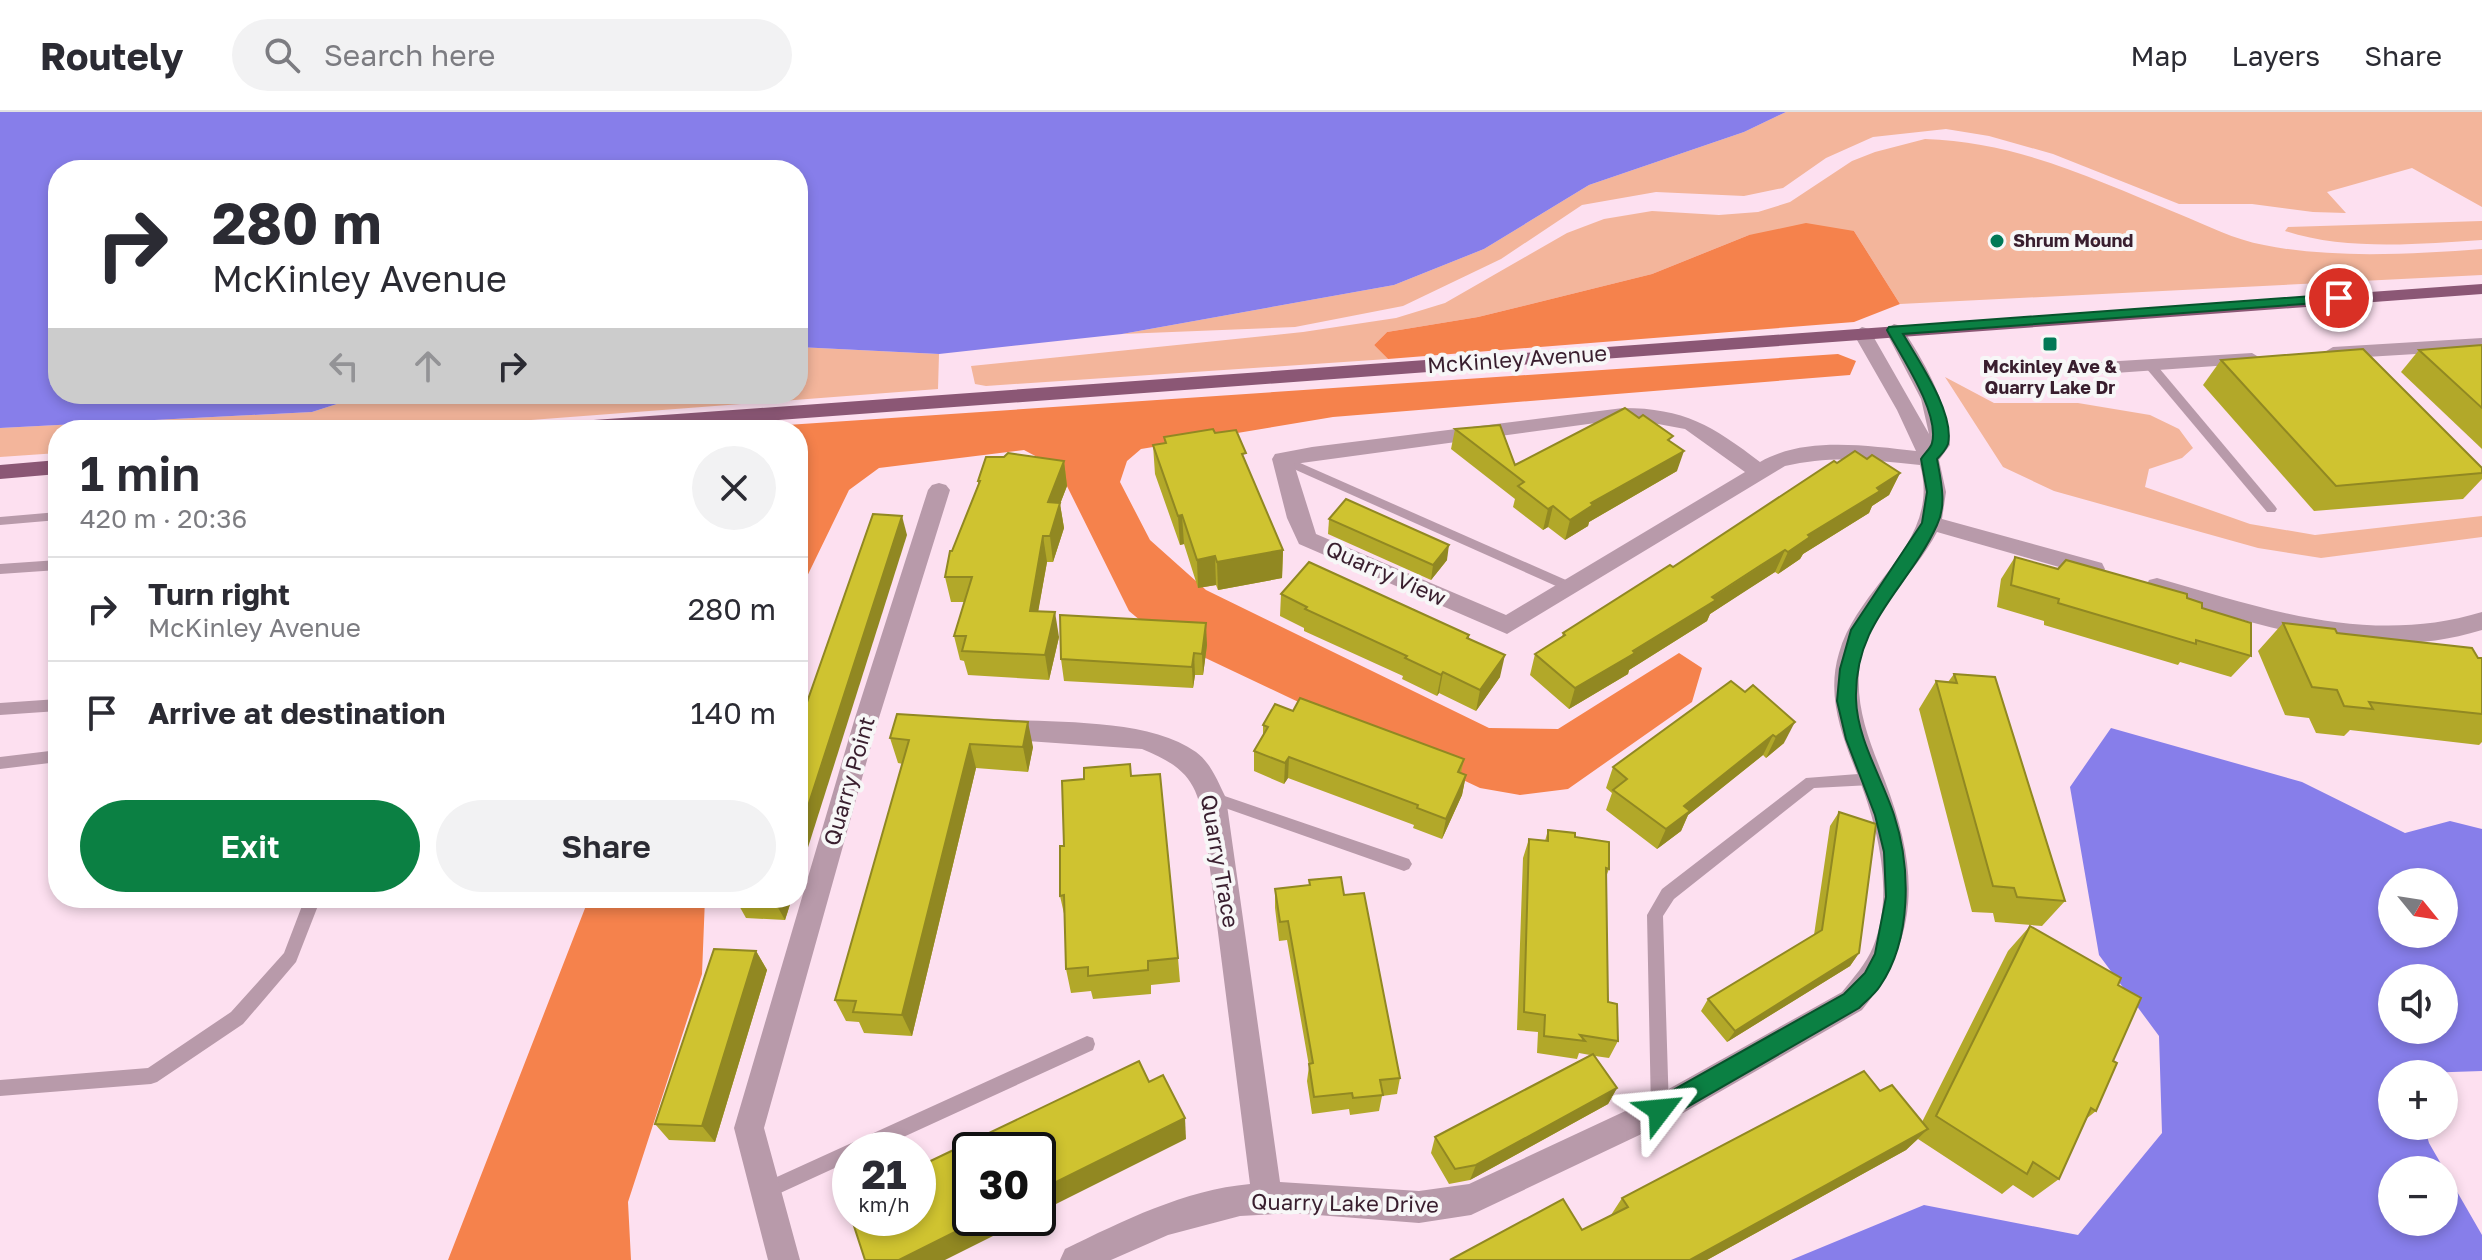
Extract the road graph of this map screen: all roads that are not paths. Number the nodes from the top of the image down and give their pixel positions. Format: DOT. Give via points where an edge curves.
graph roads {
  1 [pos="2482,289"];
  2 [pos="1894,330"];
  3 [pos="1862,333"];
  4 [pos="2482,344"];
  5 [pos="2317,354"];
  6 [pos="2271,357"];
  7 [pos="2150,365"];
  8 [pos="2086,369"];
  9 [pos="1907,411"];
  10 [pos="1936,412"];
  11 [pos="687,420"];
  12 [pos="1282,459"];
  13 [pos="1929,459"];
  14 [pos="48,468"];
  15 [pos="1758,471"];
  16 [pos="0,472"];
  17 [pos="939,490"];
  18 [pos="2271,509"];
  19 [pos="48,517"];
  20 [pos="0,521"];
  21 [pos="1930,523"];
  22 [pos="48,566"];
  23 [pos="0,569"];
  24 [pos="1570,587"];
  25 [pos="2482,621"];
  26 [pos="48,706"];
  27 [pos="0,709"];
  28 [pos="866,721"];
  29 [pos="897,723"];
  30 [pos="974,728"];
  31 [pos="48,757"];
  32 [pos="0,763"];
  33 [pos="1871,779"];
  34 [pos="1213,798"];
  35 [pos="1404,864"];
  36 [pos="309,908"];
  37 [pos="1087,1044"];
  38 [pos="0,1088"];
  39 [pos="1660,1110"];
  40 [pos="894,1132"];
  41 [pos="832,1160"];
  42 [pos="765,1191"];
  43 [pos="1267,1198"];
  44 [pos="784,1260"];
  45 [pos="1076,1260"];
  1 -- 2 [label="main road, McKinley Avenue"];
  2 -- 3 [label="main road, McKinley Avenue"];
  2 -- 10 [label="street, Quarry Lake Drive"];
  3 -- 9 [label="street, Quarry Lake Drive"];
  3 -- 11 [label="main road, McKinley Avenue"];
  4 -- 5 [label="street" via="2353,358"];
  6 -- 7 [label="street"];
  7 -- 8 [label="street"];
  7 -- 18 [label="lane"];
  9 -- 10 [label="lane"];
  9 -- 13 [label="street, Quarry Lake Drive"];
  10 -- 13 [label="street, Quarry Lake Drive" via="1940,445"];
  12 -- 15 [label="street" via="1633,413 1696,425"];
  12 -- 24 [label="lane"];
  12 -- 24 [label="street, Quarry View" via="1307,539 1507,625"];
  13 -- 15 [label="street, Quarry View" via="1832,450 1806,452"];
  13 -- 21 [label="street, Quarry Lake Drive" via="1935,492"];
  14 -- 16 [label="main road"];
  15 -- 24 [label="street, Quarry View"];
  17 -- 28 [label="street, Quarry Point"];
  19 -- 20 [label="lane"];
  21 -- 25 [label="street" via="2301,627 2436,633"];
  21 -- 33 [label="street, Quarry Lake Drive" via="1878,599 1851,651 1847,701"];
  22 -- 23 [label="lane"];
  26 -- 27 [label="lane"];
  28 -- 29 [label="street"];
  28 -- 42 [label="street, Quarry Point" via="749,1128"];
  30 -- 34 [label="street, Quarry Trace" via="1144,739 1188,760"];
  31 -- 32 [label="lane"];
  33 -- 39 [label="street, Quarry Lake Drive" via="1885,815 1897,874 1893,924 1872,980 1852,1001"];
  33 -- 39 [label="lane" via="1811,782 1668,894 1655,915"];
  34 -- 35 [label="lane"];
  34 -- 43 [label="street, Quarry Trace"];
  36 -- 38 [label="lane" via="290,957 237,1018 151,1076"];
  37 -- 40 [label="lane"];
  39 -- 43 [label="street, Quarry Lake Drive" via="1471,1199 1441,1208"];
  41 -- 42 [label="lane"];
  42 -- 44 [label="street, Quarry Point"];
  43 -- 45 [label="street, Quarry Lake Drive" via="1166,1217"];
}
